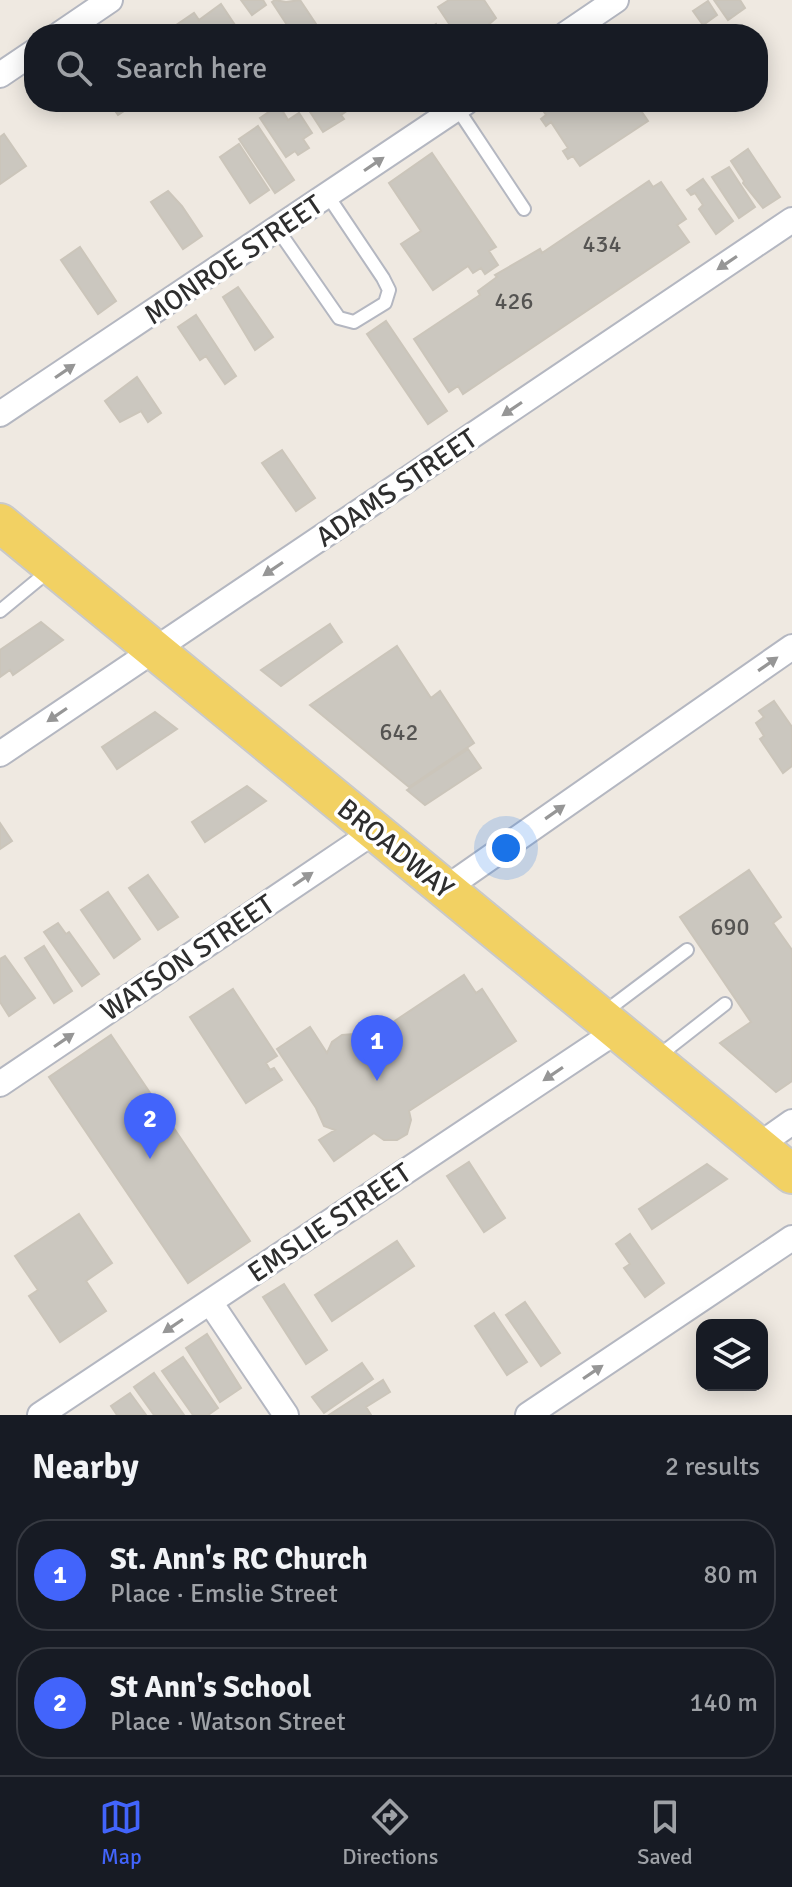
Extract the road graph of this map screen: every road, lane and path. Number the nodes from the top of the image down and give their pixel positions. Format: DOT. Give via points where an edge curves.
graph roads {
  1 [pos="110,0"];
  2 [pos="616,0"];
  3 [pos="75,24"];
  4 [pos="581,24"];
  5 [pos="24,59"];
  6 [pos="0,75"];
  7 [pos="452,112"];
  8 [pos="466,112"];
  9 [pos="328,196"];
  10 [pos="524,209"];
  11 [pos="792,220"];
  12 [pos="278,230"];
  13 [pos="0,414"];
  14 [pos="0,523"];
  15 [pos="54,567"];
  16 [pos="0,611"];
  17 [pos="792,647"];
  18 [pos="154,649"];
  19 [pos="0,754"];
  20 [pos="375,831"];
  21 [pos="445,889"];
  22 [pos="687,950"];
  23 [pos="725,1004"];
  24 [pos="609,1023"];
  25 [pos="653,1060"];
  26 [pos="0,1084"];
  27 [pos="792,1122"];
  28 [pos="758,1146"];
  29 [pos="792,1174"];
  30 [pos="792,1238"];
  31 [pos="210,1302"];
  32 [pos="40,1415"];
  33 [pos="286,1415"];
  34 [pos="528,1415"];
  1 -- 3 [label="street"];
  2 -- 4 [label="street"];
  5 -- 6 [label="street"];
  9 -- 7 [label="street, MONROE STREET, one-way"];
  8 -- 10 [label="lane"];
  9 -- 12 [label="street, MONROE STREET"];
  9 -- 12 [label="lane" via="383,278 389,290 385,303 354,322 339,318"];
  11 -- 18 [label="street, ADAMS STREET, one-way"];
  13 -- 12 [label="street, MONROE STREET, one-way"];
  14 -- 15 [label="main road, BROADWAY"];
  15 -- 16 [label="lane"];
  15 -- 18 [label="main road, BROADWAY"];
  21 -- 17 [label="street, one-way"];
  18 -- 19 [label="street, ADAMS STREET, one-way"];
  18 -- 20 [label="main road, BROADWAY"];
  20 -- 21 [label="main road, BROADWAY"];
  26 -- 20 [label="street, WATSON STREET, one-way"];
  21 -- 24 [label="main road, BROADWAY"];
  22 -- 24 [label="lane"];
  23 -- 25 [label="lane"];
  24 -- 25 [label="main road, BROADWAY"];
  24 -- 31 [label="street, EMSLIE STREET, one-way"];
  25 -- 28 [label="main road, BROADWAY"];
  27 -- 28 [label="street"];
  28 -- 29 [label="main road, BROADWAY"];
  34 -- 30 [label="street, one-way"];
  31 -- 32 [label="street, EMSLIE STREET, one-way"];
  31 -- 33 [label="street"];
}
